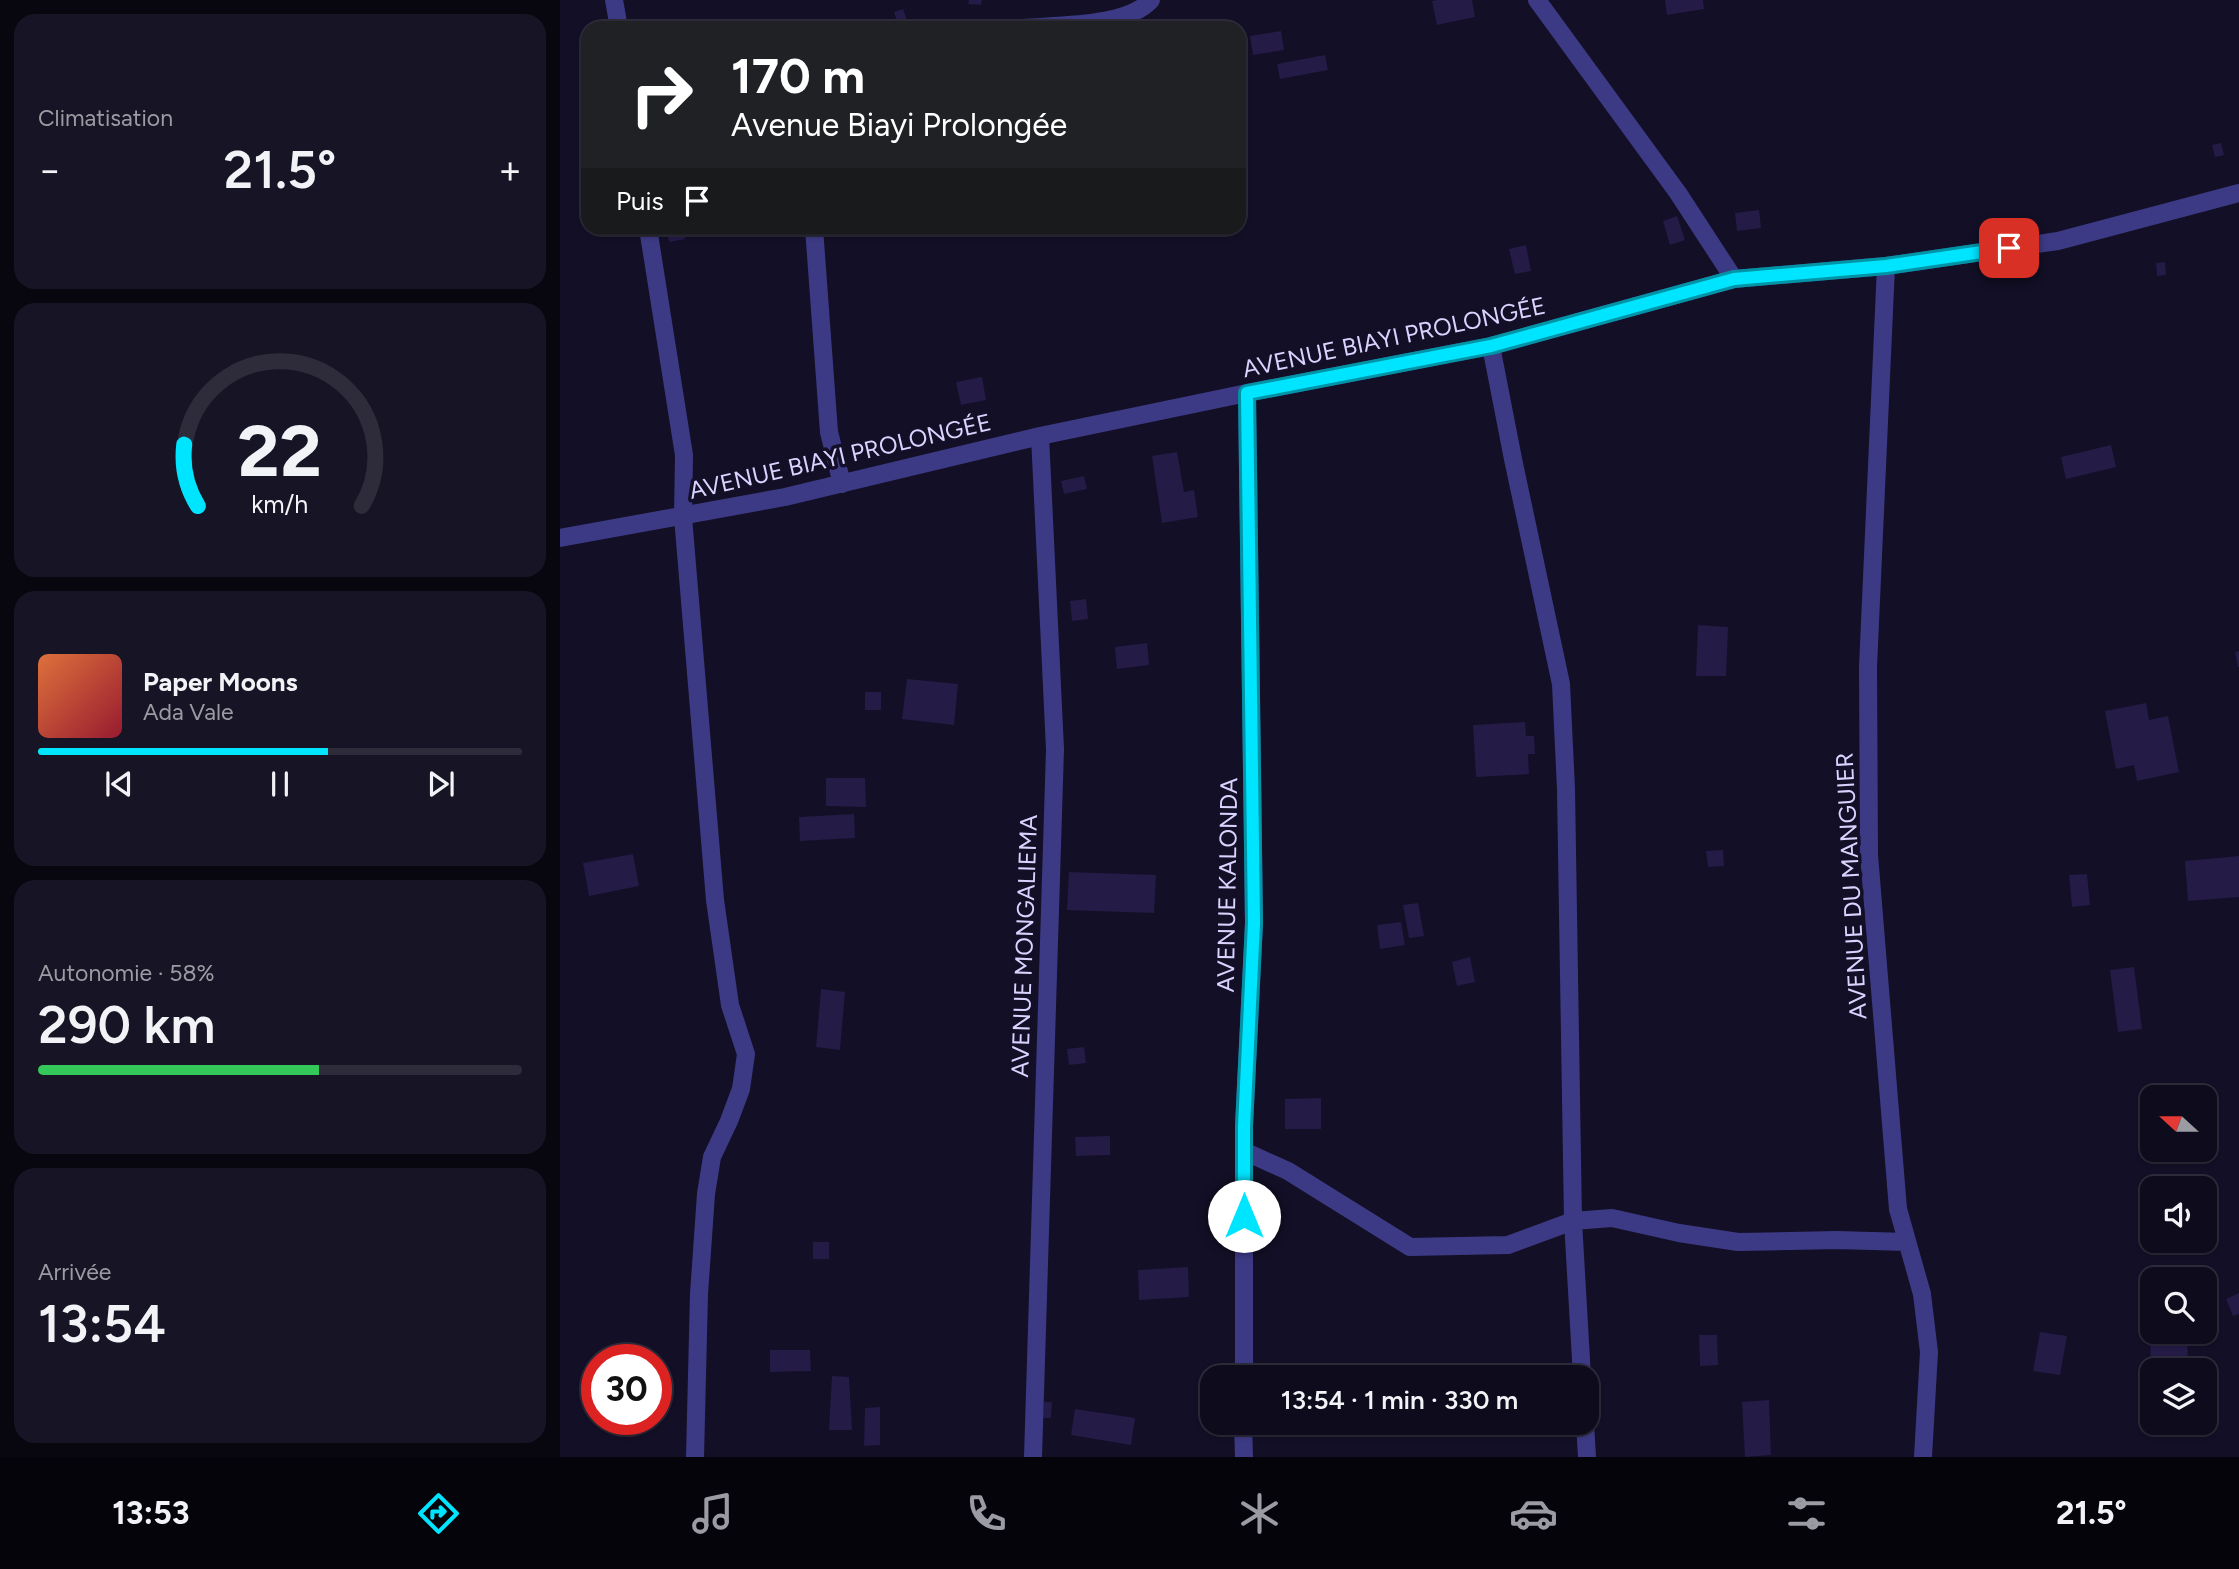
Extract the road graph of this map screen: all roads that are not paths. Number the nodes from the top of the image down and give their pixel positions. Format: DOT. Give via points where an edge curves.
graph roads {
  1 [pos="614,0"];
  2 [pos="1151,0"];
  3 [pos="1537,0"];
  4 [pos="618,21"];
  5 [pos="1098,21"];
  6 [pos="2239,193"];
  7 [pos="649,235"];
  8 [pos="815,235"];
  9 [pos="1886,266"];
  10 [pos="1734,279"];
  11 [pos="1491,346"];
  12 [pos="1247,393"];
  13 [pos="1040,436"];
  14 [pos="842,484"];
  15 [pos="682,517"];
  16 [pos="560,538"];
  17 [pos="1246,1152"];
  18 [pos="1573,1222"];
  19 [pos="1907,1242"];
  20 [pos="1244,1365"];
  21 [pos="1581,1365"];
  22 [pos="1243,1435"];
  23 [pos="1586,1435"];
  24 [pos="695,1457"];
  25 [pos="1033,1457"];
  26 [pos="1244,1457"];
  27 [pos="1587,1457"];
  28 [pos="1923,1457"];
  1 -- 4 [label="street"];
  2 -- 5 [label="street" via="1120,19"];
  3 -- 10 [label="street" via="1678,193"];
  6 -- 9 [label="street, AVENUE BIAYI PROLONGÉE" via="2058,241"];
  7 -- 15 [label="street" via="684,455"];
  8 -- 14 [label="street" via="830,432"];
  9 -- 10 [label="street, AVENUE BIAYI PROLONGÉE"];
  9 -- 19 [label="street, AVENUE DU MANGUIER" via="1868,667 1869,855 1898,1209"];
  10 -- 11 [label="street, AVENUE BIAYI PROLONGÉE"];
  11 -- 12 [label="street, AVENUE BIAYI PROLONGÉE"];
  11 -- 18 [label="street" via="1561,684"];
  12 -- 13 [label="street, AVENUE BIAYI PROLONGÉE"];
  12 -- 17 [label="street, AVENUE KALONDA" via="1254,923"];
  13 -- 14 [label="street, AVENUE BIAYI PROLONGÉE"];
  13 -- 25 [label="street, AVENUE MONGALIEMA" via="1055,749"];
  14 -- 15 [label="street, AVENUE BIAYI PROLONGÉE"];
  15 -- 16 [label="street, AVENUE BIAYI PROLONGÉE"];
  15 -- 24 [label="street" via="715,900 730,1005 746,1054 741,1089 712,1157 706,1194"];
  17 -- 18 [label="street" via="1288,1171 1410,1247 1508,1245"];
  17 -- 20 [label="street, AVENUE KALONDA"];
  18 -- 19 [label="street" via="1612,1218 1738,1242"];
  18 -- 21 [label="street"];
  19 -- 28 [label="street, AVENUE DU MANGUIER" via="1922,1294 1929,1352"];
  22 -- 26 [label="street"];
  23 -- 27 [label="street"];
}
